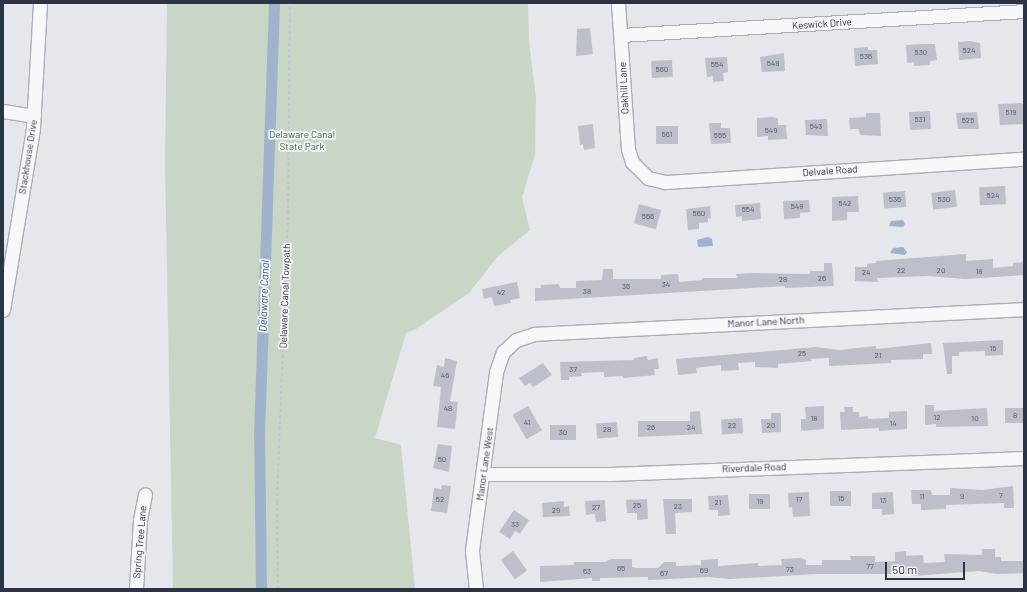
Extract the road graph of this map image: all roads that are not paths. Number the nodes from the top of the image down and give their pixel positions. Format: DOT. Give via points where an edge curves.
graph roads {
  1 [pos="40,3"];
  2 [pos="618,3"];
  3 [pos="1024,11"];
  4 [pos="621,35"];
  5 [pos="3,111"];
  6 [pos="34,116"];
  7 [pos="1024,159"];
  8 [pos="638,171"];
  9 [pos="1024,309"];
  10 [pos="3,310"];
  11 [pos="511,344"];
  12 [pos="1024,458"];
  13 [pos="484,474"];
  14 [pos="145,494"];
  15 [pos="136,589"];
  16 [pos="476,589"];
  1 -- 6 [label="street, Stackhouse Drive"];
  2 -- 4 [label="street, Oakhill Lane"];
  3 -- 4 [label="street, Keswick Drive"];
  4 -- 8 [label="street, Oakhill Lane" via="628,149"];
  5 -- 6 [label="street"];
  6 -- 10 [label="street, Stackhouse Drive"];
  7 -- 8 [label="street, Delvale Road" via="665,182 648,178"];
  9 -- 11 [label="street, Manor Lane North" via="534,334 522,337"];
  11 -- 13 [label="street, Manor Lane West" via="503,352 497,366"];
  12 -- 13 [label="street, Riverdale Road" via="610,474"];
  13 -- 16 [label="street, Manor Lane West" via="472,550"];
  14 -- 15 [label="street, Spring Tree Lane" via="140,520"];
}
